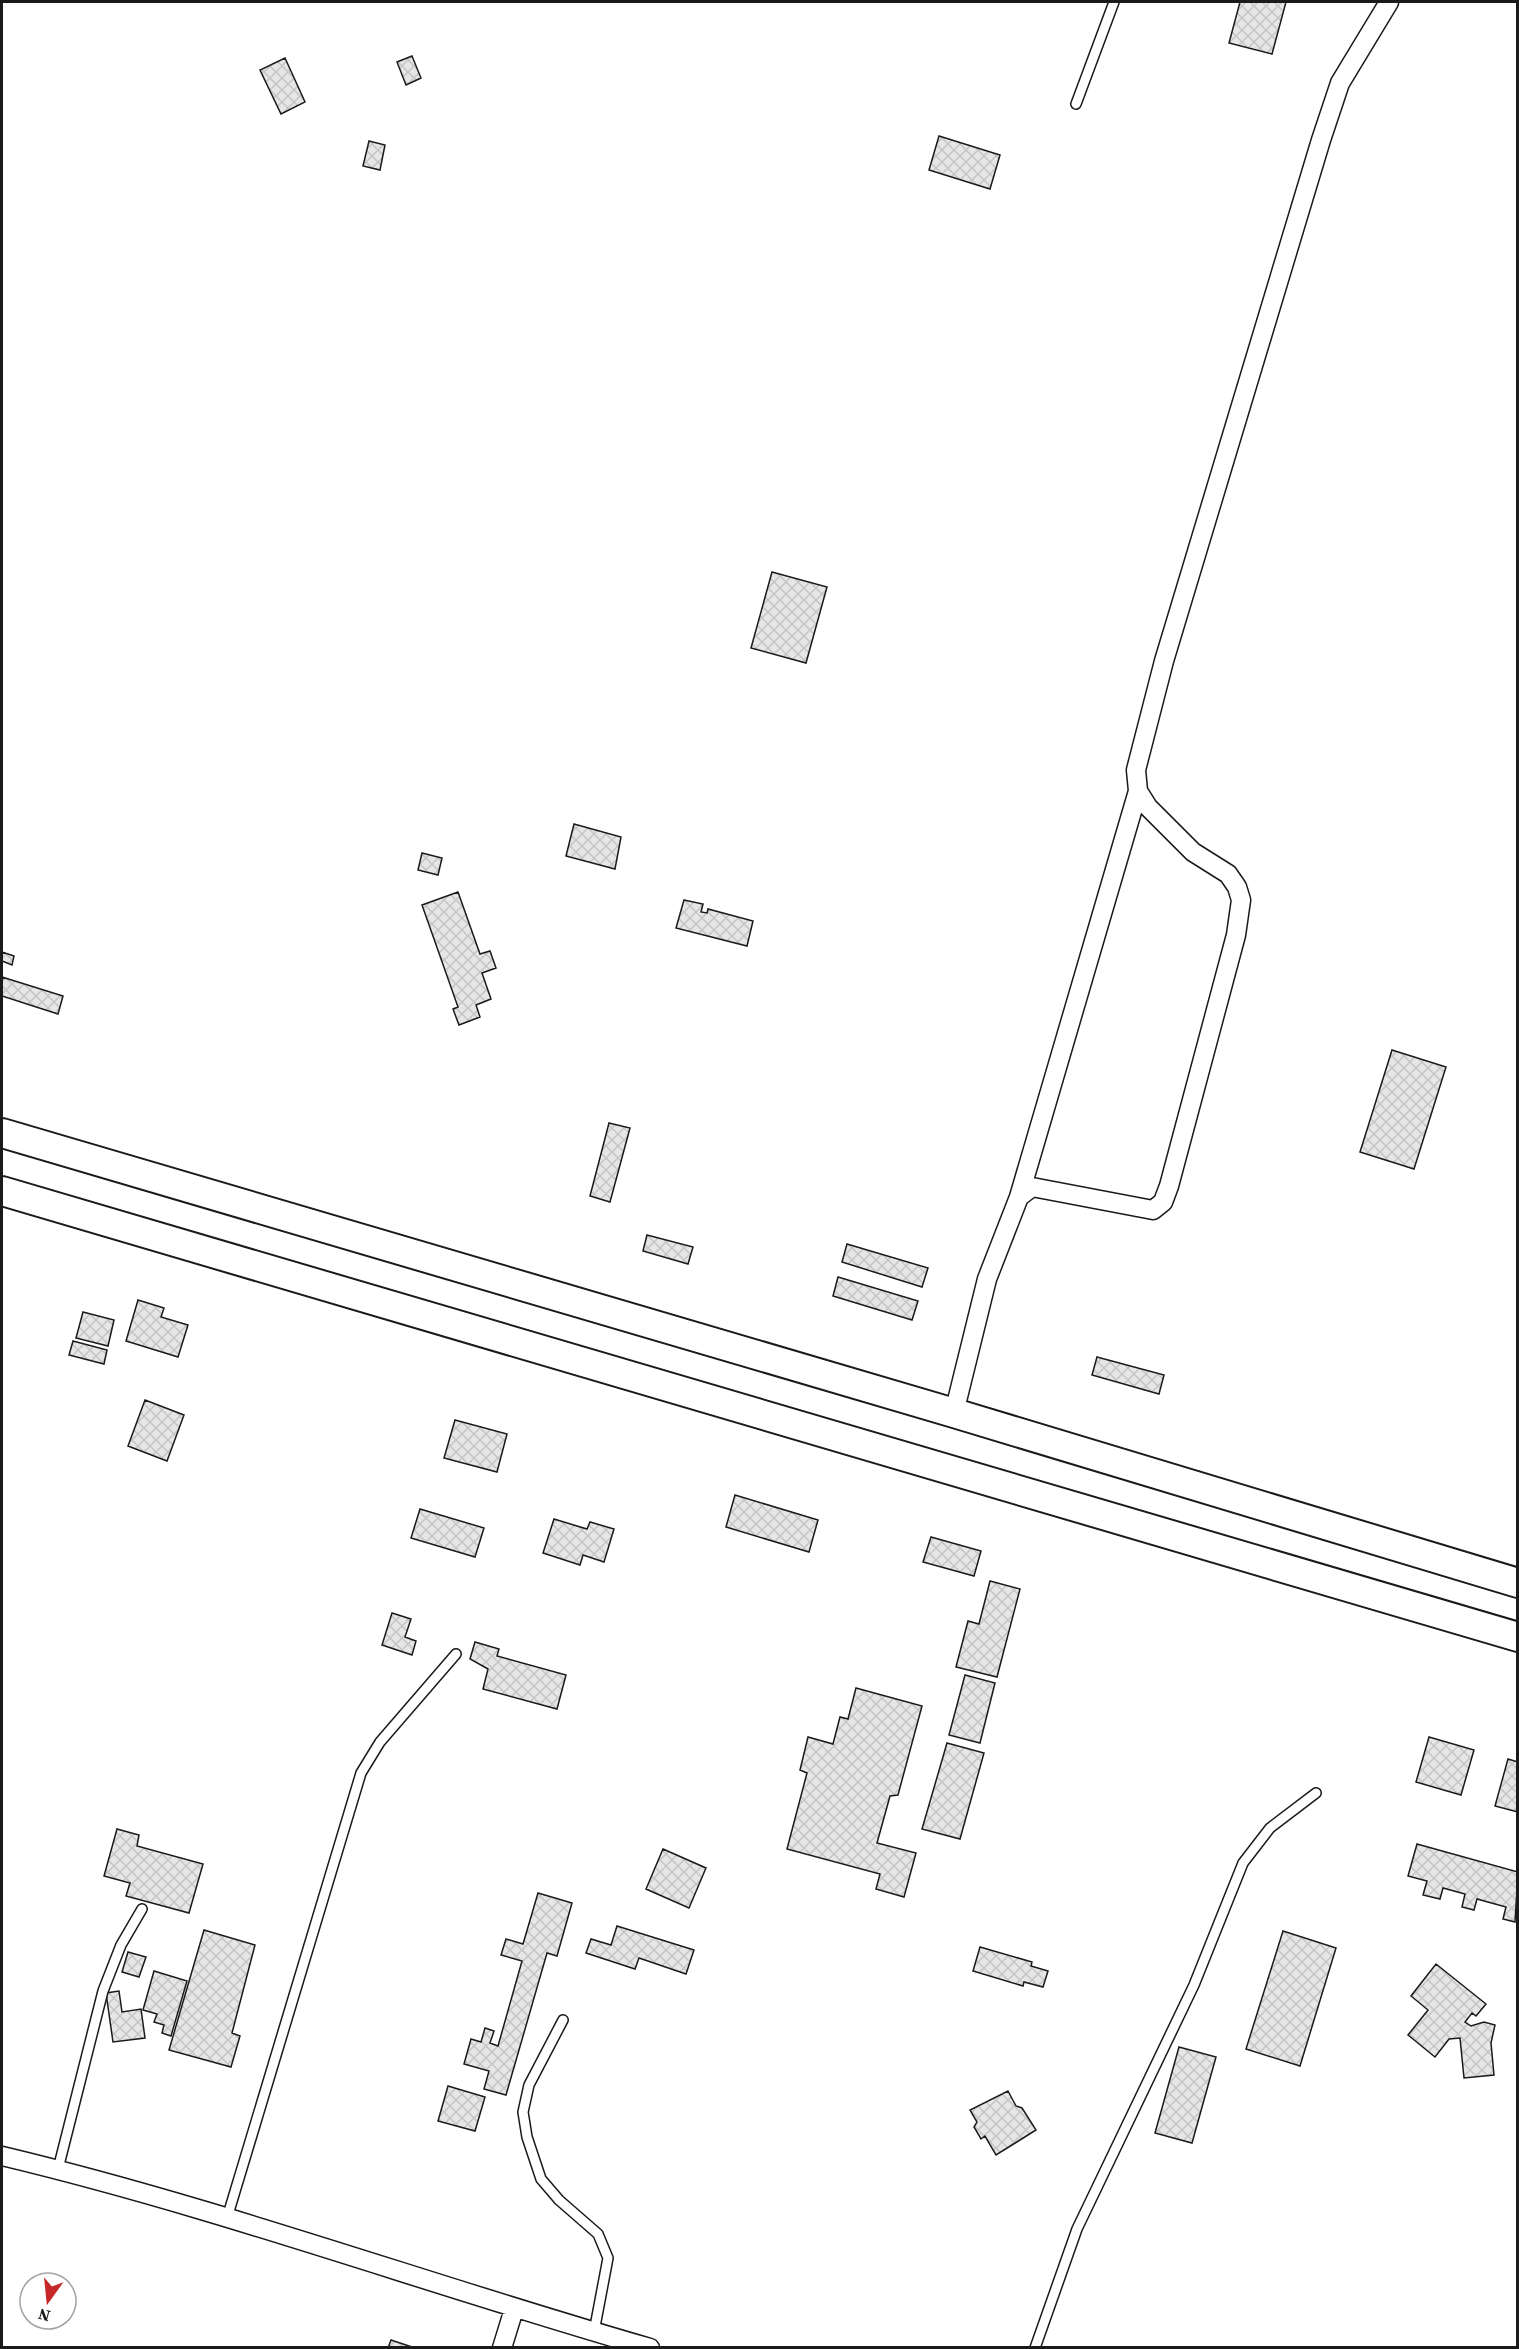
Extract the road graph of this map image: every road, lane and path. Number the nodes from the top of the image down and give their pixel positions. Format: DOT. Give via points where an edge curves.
graph roads {
  1 [pos="1114,2"];
  2 [pos="1389,2"];
  3 [pos="1076,104"];
  4 [pos="1138,791"];
  5 [pos="2,1133"];
  6 [pos="2,1191"];
  7 [pos="1019,1197"];
  8 [pos="954,1413"];
  9 [pos="1518,1583"];
  10 [pos="1518,1637"];
  11 [pos="456,1654"];
  12 [pos="1316,1794"];
  13 [pos="142,1909"];
  14 [pos="562,2020"];
  15 [pos="2,2156"];
  16 [pos="58,2169"];
  17 [pos="227,2218"];
  18 [pos="514,2309"];
  19 [pos="594,2332"];
  20 [pos="502,2348"];
  21 [pos="650,2348"];
  22 [pos="1035,2348"];
  1 -- 3 [label="lane"];
  2 -- 4 [label="street" via="1340,83 1321,140 1164,661 1136,770"];
  4 -- 7 [label="street"];
  4 -- 7 [label="street" via="1148,807 1193,852 1228,874 1241,900 1236,935 1169,1186 1163,1202 1153,1210 1032,1187"];
  5 -- 8 [label="main road"];
  6 -- 10 [label="main road"];
  7 -- 8 [label="street" via="987,1279"];
  8 -- 9 [label="main road"];
  11 -- 17 [label="lane" via="380,1742 362,1773"];
  12 -- 22 [label="lane" via="1270,1828 1243,1863 1194,1985 1077,2229"];
  13 -- 16 [label="lane" via="109,1973"];
  14 -- 19 [label="lane" via="529,2085 523,2112 541,2179 598,2234 608,2258"];
  15 -- 16 [label="street"];
  16 -- 17 [label="street"];
  17 -- 18 [label="street"];
  18 -- 19 [label="street"];
  18 -- 20 [label="street"];
  19 -- 21 [label="street"];
}
